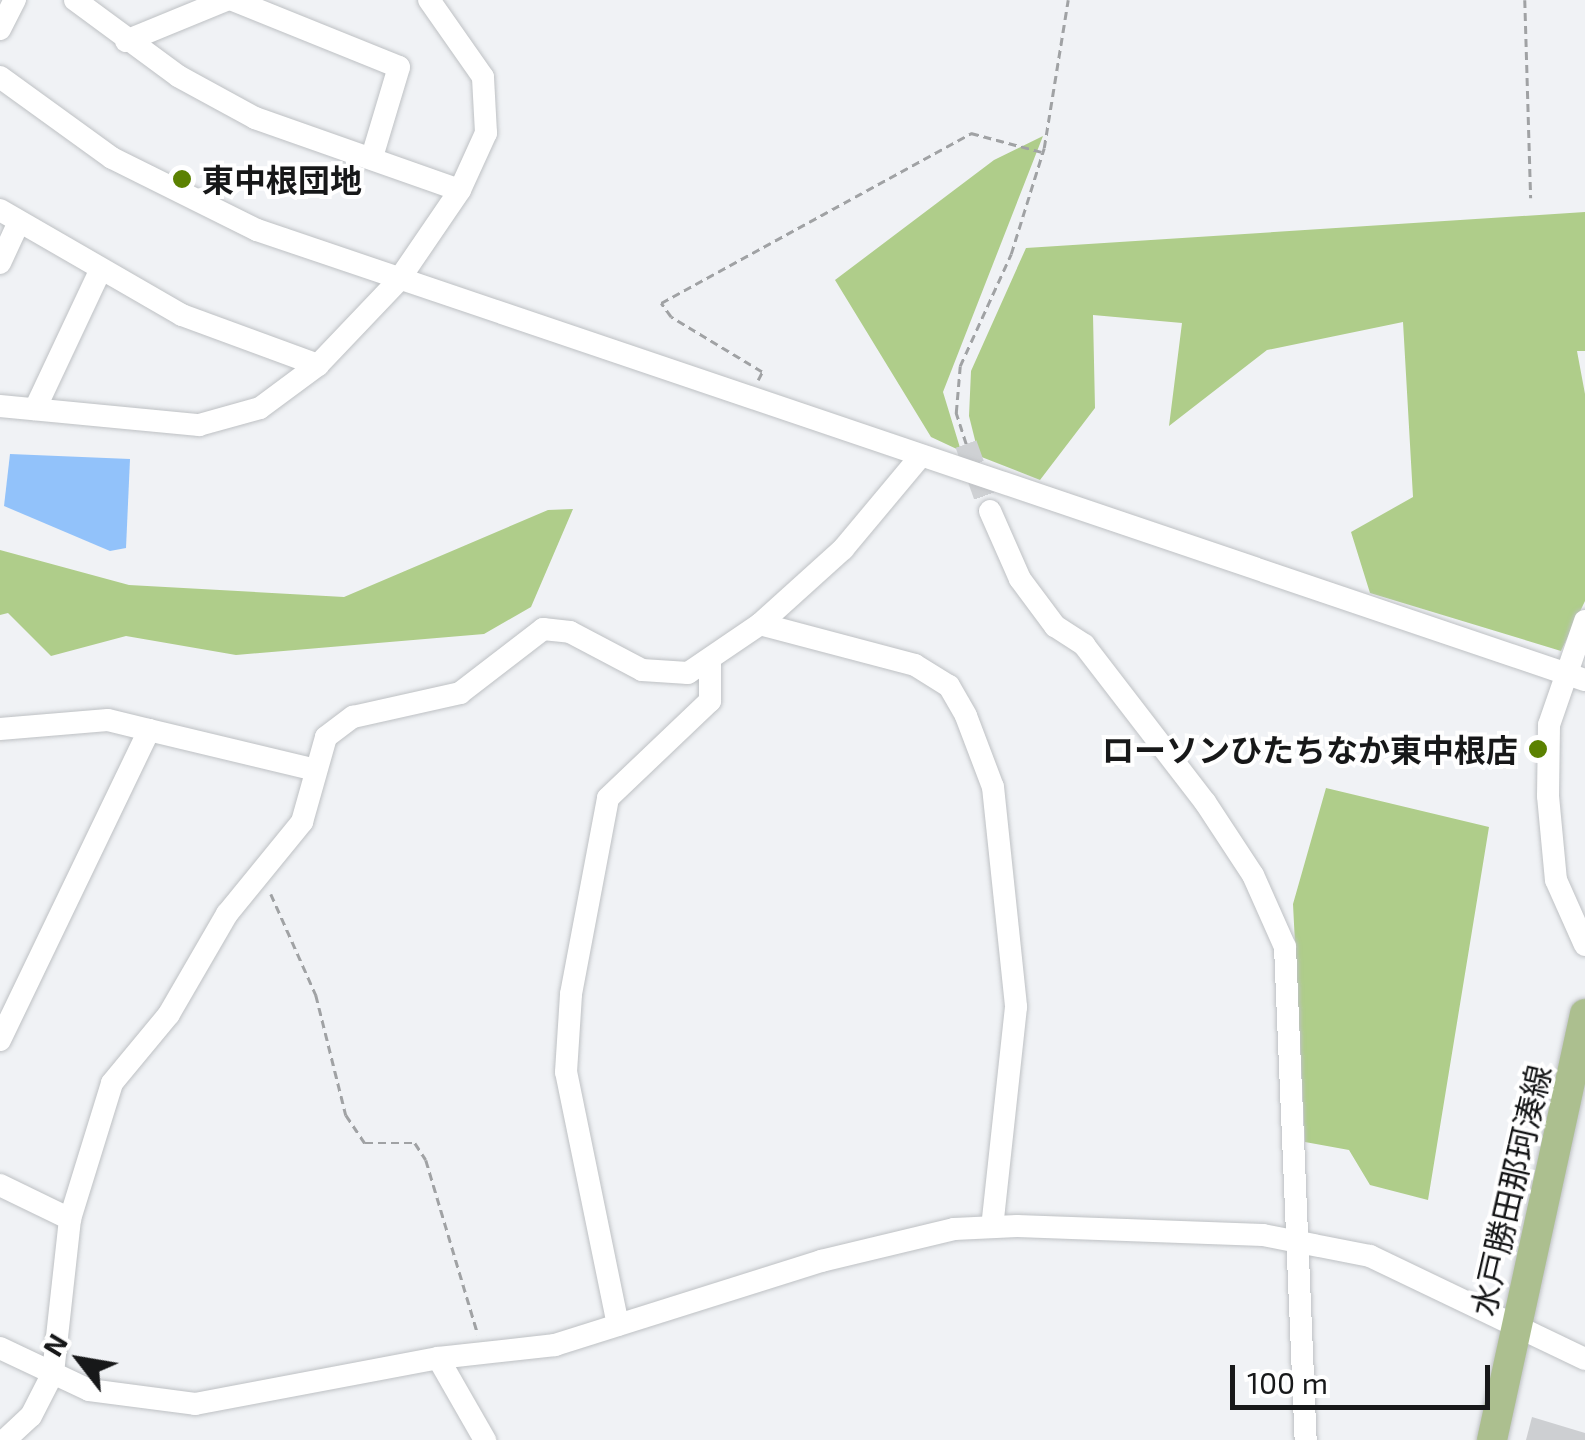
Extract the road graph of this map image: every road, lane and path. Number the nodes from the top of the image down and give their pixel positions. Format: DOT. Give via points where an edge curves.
graph roads {
  1 [pos="14,0"];
  2 [pos="74,0"];
  3 [pos="229,0"];
  4 [pos="429,0"];
  5 [pos="1068,0"];
  6 [pos="1525,0"];
  7 [pos="0,29"];
  8 [pos="126,41"];
  9 [pos="0,77"];
  10 [pos="1042,152"];
  11 [pos="372,157"];
  12 [pos="460,190"];
  13 [pos="1532,198"];
  14 [pos="9,217"];
  15 [pos="0,263"];
  16 [pos="99,273"];
  17 [pos="398,281"];
  18 [pos="318,365"];
  19 [pos="748,399"];
  20 [pos="0,406"];
  21 [pos="35,409"];
  22 [pos="966,444"];
  23 [pos="920,457"];
  24 [pos="990,512"];
  25 [pos="1585,621"];
  26 [pos="760,624"];
  27 [pos="710,660"];
  28 [pos="1574,677"];
  29 [pos="0,729"];
  30 [pos="150,730"];
  31 [pos="312,769"];
  32 [pos="258,877"];
  33 [pos="1585,944"];
  34 [pos="1585,1014"];
  35 [pos="0,1040"];
  36 [pos="0,1185"];
  37 [pos="70,1218"];
  38 [pos="992,1226"];
  39 [pos="1295,1240"];
  40 [pos="618,1325"];
  41 [pos="1514,1327"];
  42 [pos="0,1348"];
  43 [pos="483,1352"];
  44 [pos="438,1358"];
  45 [pos="1585,1359"];
  46 [pos="53,1374"];
  47 [pos="6,1440"];
  48 [pos="485,1440"];
  49 [pos="1306,1440"];
  50 [pos="1492,1440"];
  1 -- 7 [label="street"];
  2 -- 8 [label="street"];
  3 -- 8 [label="street"];
  3 -- 11 [label="street" via="399,67"];
  4 -- 12 [label="street" via="471,49 489,104 477,160"];
  5 -- 10 [label="path"];
  6 -- 13 [label="path"];
  8 -- 11 [label="street" via="256,118"];
  9 -- 17 [label="street" via="112,158 212,212"];
  10 -- 19 [label="path" via="972,133 661,303 762,372"];
  10 -- 22 [label="path" via="1011,254 960,366 956,413"];
  11 -- 12 [label="street"];
  12 -- 17 [label="street"];
  14 -- 15 [label="street"];
  14 -- 16 [label="street"];
  16 -- 18 [label="street" via="182,316"];
  16 -- 21 [label="street"];
  17 -- 18 [label="street"];
  17 -- 19 [label="street"];
  18 -- 21 [label="street" via="260,408 200,425"];
  19 -- 23 [label="street"];
  20 -- 21 [label="street"];
  23 -- 26 [label="street" via="865,528"];
  23 -- 28 [label="street"];
  24 -- 39 [label="street" via="1020,579 1055,626 1084,644 1205,802 1278,926 1288,982"];
  25 -- 28 [label="street"];
  26 -- 27 [label="street"];
  26 -- 38 [label="street" via="915,665 950,686 966,716 993,787 1016,1007"];
  27 -- 31 [label="street" via="688,673 661,674 570,632 543,629 460,694 339,724"];
  27 -- 40 [label="street" via="710,701 608,798 571,994 566,1072"];
  28 -- 33 [label="street" via="1549,725 1548,796 1556,880"];
  29 -- 30 [label="street" via="108,720"];
  30 -- 31 [label="street"];
  30 -- 35 [label="street"];
  31 -- 32 [label="street" via="302,822"];
  32 -- 37 [label="street" via="112,1084"];
  32 -- 43 [label="path" via="316,995 354,1132 378,1148 414,1143 426,1160"];
  34 -- 41 [label="main road, 水戸勝田那珂湊線"];
  36 -- 37 [label="street"];
  37 -- 46 [label="street"];
  38 -- 39 [label="street"];
  38 -- 40 [label="street" via="821,1261"];
  39 -- 41 [label="street" via="1370,1256"];
  39 -- 49 [label="street"];
  40 -- 43 [label="street" via="555,1345"];
  41 -- 45 [label="street"];
  41 -- 50 [label="main road, 水戸勝田那珂湊線"];
  42 -- 46 [label="street"];
  43 -- 44 [label="street"];
  44 -- 46 [label="street" via="195,1404 89,1390"];
  44 -- 48 [label="street"];
  46 -- 47 [label="street" via="31,1416"];
}
